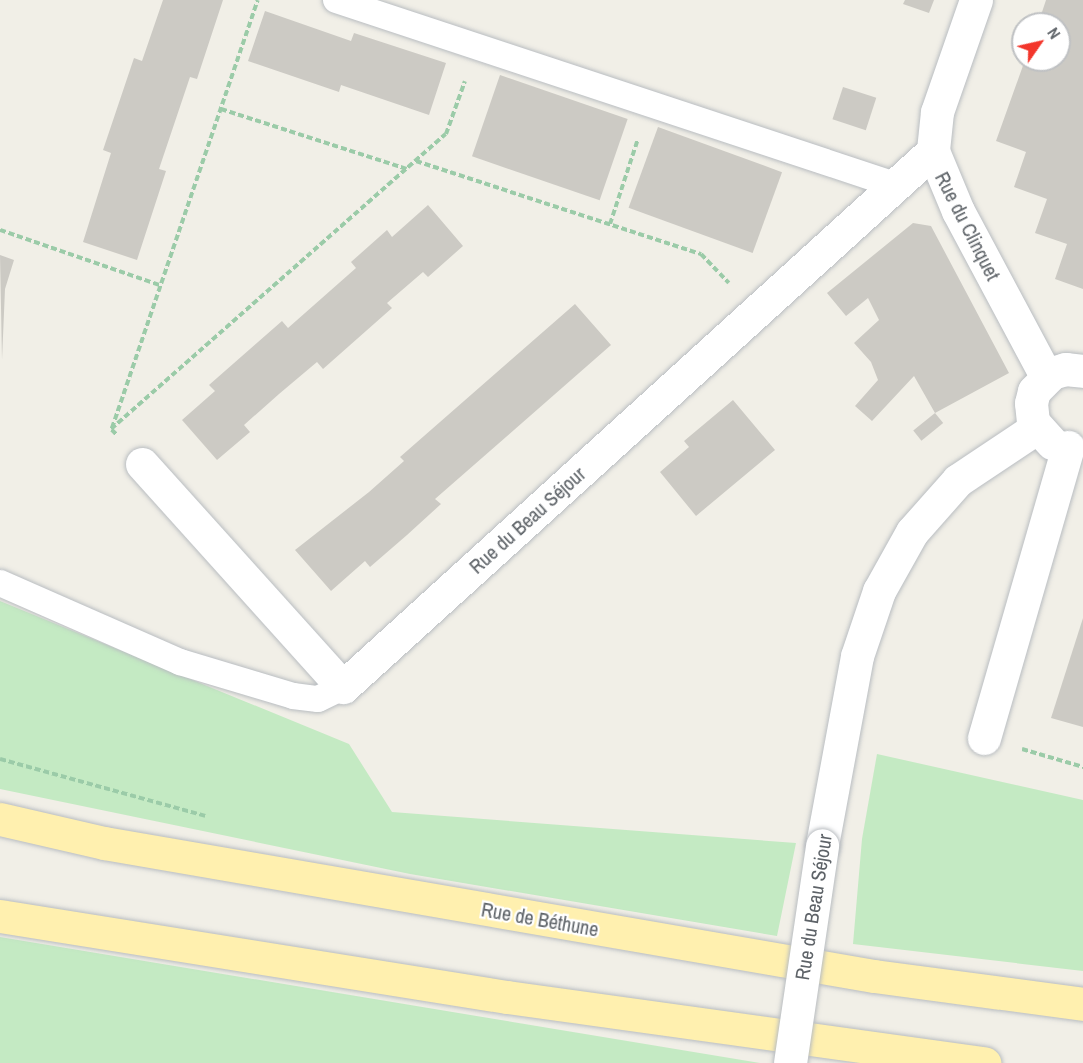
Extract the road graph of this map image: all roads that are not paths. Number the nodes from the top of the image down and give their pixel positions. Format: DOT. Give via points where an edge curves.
graph roads {
  1 [pos="336,0"];
  2 [pos="976,0"];
  3 [pos="933,151"];
  4 [pos="895,185"];
  5 [pos="1083,371"];
  6 [pos="1046,376"];
  7 [pos="1036,428"];
  8 [pos="1076,446"];
  9 [pos="142,464"];
  10 [pos="0,583"];
  11 [pos="343,687"];
  12 [pos="984,738"];
  13 [pos="0,819"];
  14 [pos="0,916"];
  15 [pos="1083,1004"];
  16 [pos="790,1063"];
  17 [pos="984,1063"];
  1 -- 4 [label="lane"];
  2 -- 3 [label="street, Rue du Clinquet" via="937,112"];
  3 -- 4 [label="street, Rue du Beau Séjour"];
  3 -- 6 [label="street, Rue du Clinquet" via="953,201"];
  4 -- 11 [label="street, Rue du Beau Séjour"];
  5 -- 6 [label="street" via="1065,369"];
  6 -- 7 [label="street" via="1030,403"];
  7 -- 8 [label="street" via="1050,442"];
  7 -- 16 [label="street, Rue du Beau Séjour, bridge" via="950,488 912,532 879,591 856,656 822,845"];
  8 -- 12 [label="street"];
  9 -- 11 [label="street"];
  10 -- 11 [label="lane" via="180,662 293,696 318,699"];
  13 -- 15 [label="main road, Rue de Béthune" via="104,843 862,975"];
  14 -- 17 [label="main road" via="507,997"];
}
